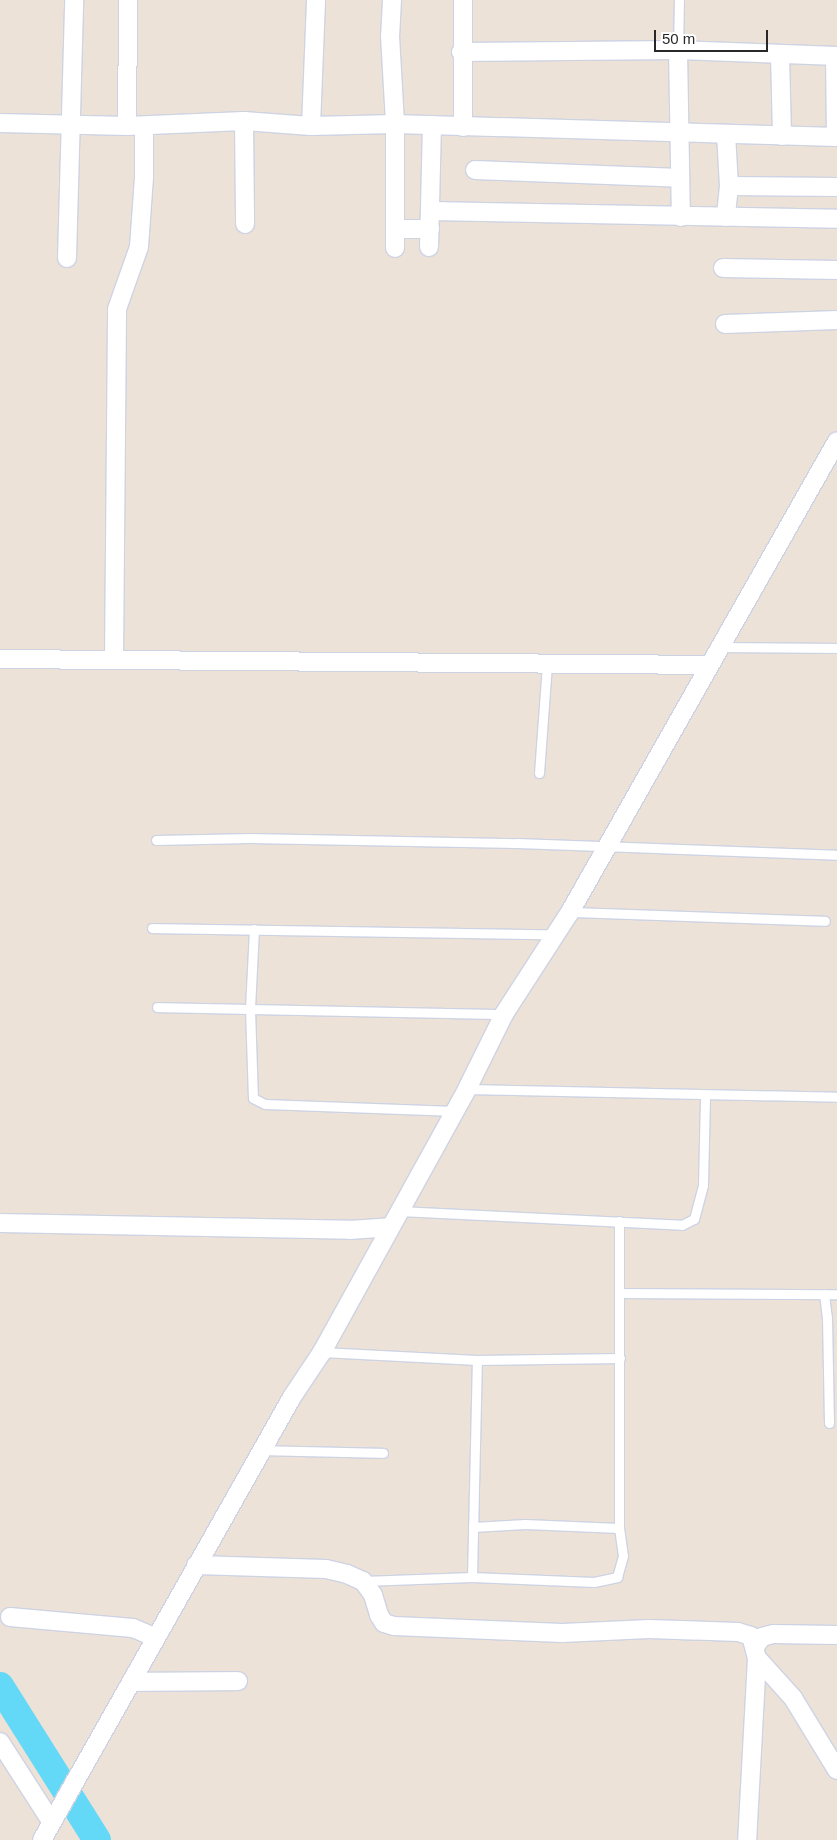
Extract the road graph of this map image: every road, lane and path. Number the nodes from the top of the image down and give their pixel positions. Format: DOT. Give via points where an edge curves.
graph roads {
  1 [pos="74,0"];
  2 [pos="128,0"];
  3 [pos="316,0"];
  4 [pos="392,0"];
  5 [pos="463,0"];
  6 [pos="679,0"];
  7 [pos="678,50"];
  8 [pos="461,52"];
  9 [pos="780,54"];
  10 [pos="836,56"];
  11 [pos="244,122"];
  12 [pos="0,123"];
  13 [pos="395,124"];
  14 [pos="70,125"];
  15 [pos="135,126"];
  16 [pos="311,126"];
  17 [pos="432,126"];
  18 [pos="463,127"];
  19 [pos="678,133"];
  20 [pos="726,134"];
  21 [pos="782,136"];
  22 [pos="836,137"];
  23 [pos="475,170"];
  24 [pos="680,178"];
  25 [pos="729,186"];
  26 [pos="837,187"];
  27 [pos="431,211"];
  28 [pos="681,217"];
  29 [pos="726,217"];
  30 [pos="837,219"];
  31 [pos="245,224"];
  32 [pos="397,229"];
  33 [pos="430,229"];
  34 [pos="429,247"];
  35 [pos="395,248"];
  36 [pos="68,258"];
  37 [pos="723,268"];
  38 [pos="837,270"];
  39 [pos="837,320"];
  40 [pos="725,324"];
  41 [pos="837,441"];
  42 [pos="723,647"];
  43 [pos="837,648"];
  44 [pos="0,659"];
  45 [pos="114,660"];
  46 [pos="547,663"];
  47 [pos="709,665"];
  48 [pos="539,773"];
  49 [pos="156,840"];
  50 [pos="605,847"];
  51 [pos="837,855"];
  52 [pos="570,912"];
  53 [pos="826,921"];
  54 [pos="152,928"];
  55 [pos="254,929"];
  56 [pos="555,934"];
  57 [pos="157,1007"];
  58 [pos="250,1009"];
  59 [pos="504,1014"];
  60 [pos="467,1089"];
  61 [pos="705,1095"];
  62 [pos="837,1097"];
  63 [pos="455,1111"];
  64 [pos="398,1211"];
  65 [pos="619,1221"];
  66 [pos="0,1223"];
  67 [pos="389,1227"];
  68 [pos="619,1293"];
  69 [pos="824,1294"];
  70 [pos="837,1294"];
  71 [pos="322,1352"];
  72 [pos="620,1358"];
  73 [pos="477,1360"];
  74 [pos="829,1424"];
  75 [pos="262,1450"];
  76 [pos="383,1453"];
  77 [pos="473,1527"];
  78 [pos="619,1528"];
  79 [pos="196,1565"];
  80 [pos="472,1577"];
  81 [pos="363,1581"];
  82 [pos="10,1617"];
  83 [pos="837,1635"];
  84 [pos="156,1638"];
  85 [pos="756,1651"];
  86 [pos="238,1681"];
  87 [pos="131,1682"];
  88 [pos="0,1742"];
  89 [pos="837,1770"];
  90 [pos="54,1815"];
  91 [pos="42,1840"];
  92 [pos="748,1840"];
  1 -- 14 [label="street"];
  2 -- 15 [label="street"];
  3 -- 16 [label="street"];
  4 -- 13 [label="street" via="390,36"];
  5 -- 8 [label="street"];
  6 -- 7 [label="lane"];
  7 -- 8 [label="street"];
  7 -- 9 [label="street"];
  7 -- 19 [label="street"];
  8 -- 18 [label="street"];
  9 -- 10 [label="street"];
  9 -- 21 [label="street"];
  10 -- 22 [label="street"];
  11 -- 15 [label="street"];
  11 -- 16 [label="street"];
  11 -- 31 [label="street"];
  12 -- 14 [label="street"];
  13 -- 16 [label="street"];
  13 -- 17 [label="street"];
  13 -- 32 [label="street"];
  14 -- 15 [label="street"];
  14 -- 36 [label="street"];
  15 -- 45 [label="street" via="144,177 139,247 117,309"];
  17 -- 18 [label="street"];
  17 -- 27 [label="street"];
  18 -- 19 [label="street"];
  19 -- 20 [label="street"];
  19 -- 24 [label="street"];
  20 -- 21 [label="street"];
  20 -- 25 [label="street"];
  21 -- 22 [label="street"];
  23 -- 24 [label="street"];
  24 -- 28 [label="street"];
  25 -- 26 [label="street"];
  25 -- 29 [label="street"];
  27 -- 28 [label="street"];
  27 -- 33 [label="street"];
  28 -- 29 [label="street"];
  29 -- 30 [label="street"];
  32 -- 33 [label="street"];
  32 -- 35 [label="street"];
  33 -- 34 [label="street"];
  37 -- 38 [label="street"];
  39 -- 40 [label="street"];
  41 -- 42 [label="street"];
  42 -- 43 [label="lane"];
  42 -- 47 [label="street"];
  44 -- 45 [label="street"];
  45 -- 46 [label="street"];
  46 -- 47 [label="street"];
  46 -- 48 [label="lane"];
  47 -- 50 [label="street"];
  49 -- 50 [label="lane" via="250,838"];
  50 -- 51 [label="lane"];
  50 -- 52 [label="street"];
  52 -- 53 [label="lane"];
  52 -- 56 [label="street"];
  54 -- 55 [label="lane"];
  55 -- 56 [label="lane"];
  55 -- 58 [label="lane"];
  56 -- 59 [label="street"];
  57 -- 58 [label="lane"];
  58 -- 59 [label="lane"];
  58 -- 63 [label="lane" via="252,1092 258,1102"];
  59 -- 60 [label="street"];
  60 -- 61 [label="lane"];
  60 -- 63 [label="street"];
  61 -- 62 [label="lane"];
  61 -- 65 [label="lane" via="703,1185 694,1219 682,1225"];
  63 -- 64 [label="street"];
  64 -- 65 [label="lane"];
  64 -- 67 [label="street"];
  65 -- 68 [label="lane"];
  66 -- 67 [label="street" via="350,1230"];
  67 -- 71 [label="street"];
  68 -- 69 [label="lane"];
  68 -- 72 [label="lane"];
  69 -- 70 [label="lane"];
  69 -- 74 [label="lane" via="828,1318"];
  71 -- 73 [label="lane"];
  71 -- 75 [label="street"];
  72 -- 73 [label="lane"];
  72 -- 78 [label="lane"];
  73 -- 77 [label="lane"];
  75 -- 76 [label="lane"];
  75 -- 79 [label="street"];
  77 -- 78 [label="lane" via="525,1524"];
  77 -- 80 [label="lane"];
  78 -- 80 [label="lane" via="622,1566 617,1577 609,1581"];
  79 -- 81 [label="street" via="326,1569"];
  79 -- 84 [label="street"];
  80 -- 81 [label="lane"];
  81 -- 85 [label="street" via="373,1595 379,1616 384,1623 394,1626 562,1633 649,1629 738,1632 751,1636"];
  82 -- 84 [label="street" via="133,1628"];
  83 -- 85 [label="street" via="773,1634 762,1637"];
  84 -- 87 [label="street"];
  85 -- 89 [label="street" via="793,1698"];
  85 -- 92 [label="street"];
  86 -- 87 [label="street"];
  87 -- 90 [label="street"];
  88 -- 90 [label="street"];
  90 -- 91 [label="street"];
}
